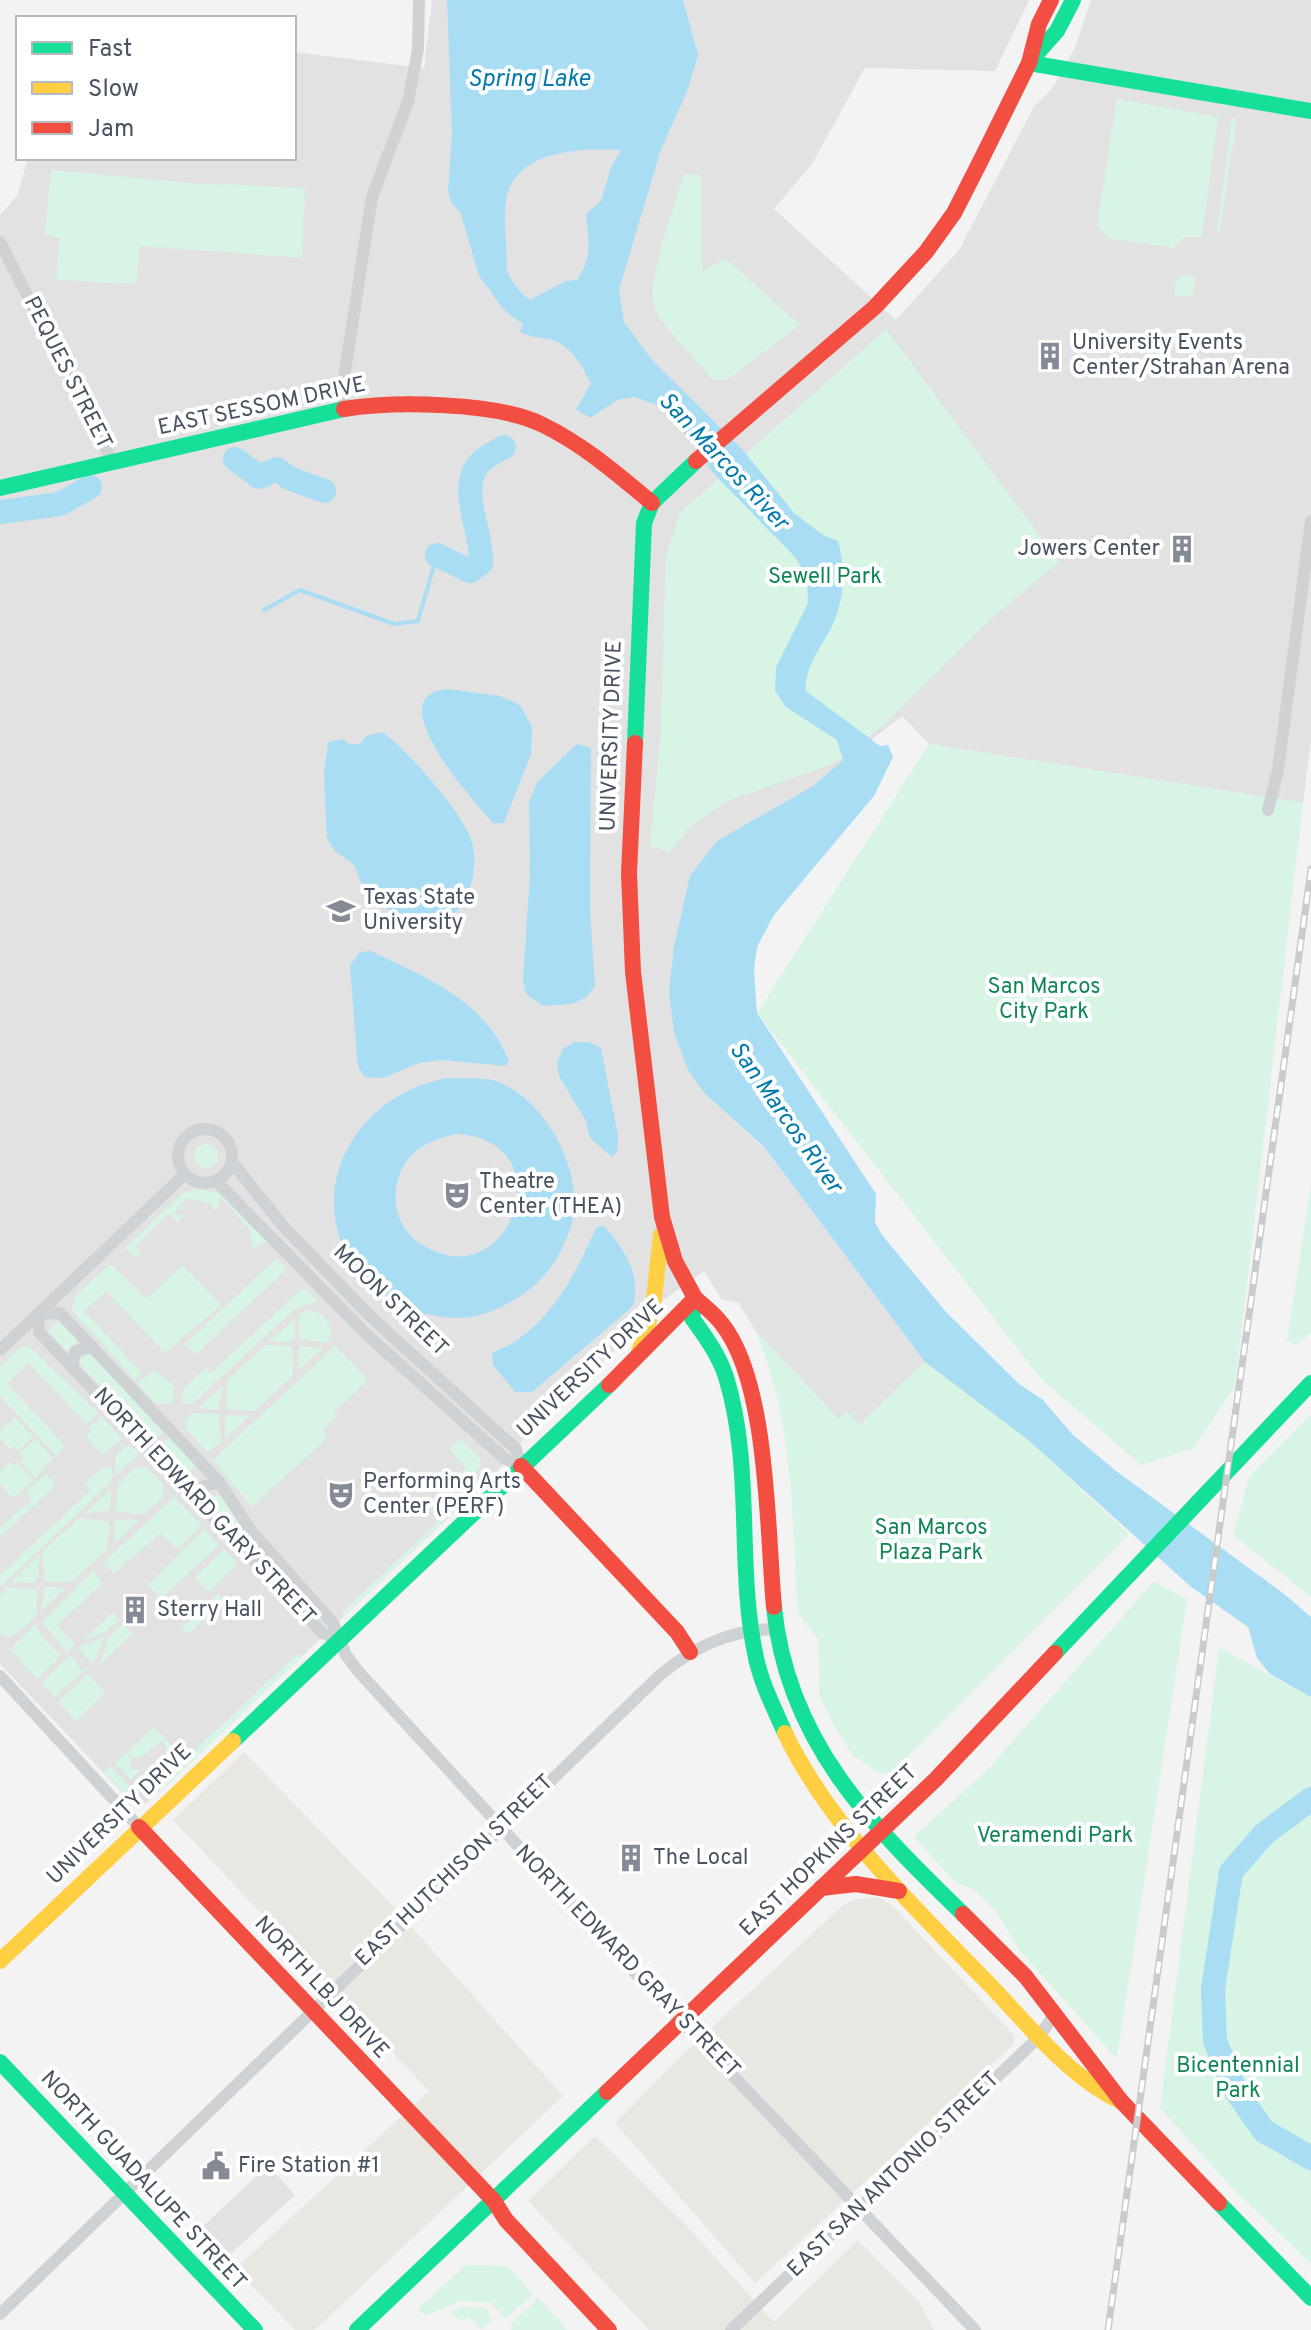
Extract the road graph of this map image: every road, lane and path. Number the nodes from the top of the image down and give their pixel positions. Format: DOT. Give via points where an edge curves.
graph roads {
  1 [pos="419,0"];
  2 [pos="1051,0"];
  3 [pos="1073,0"];
  4 [pos="1029,63"];
  5 [pos="1311,111"];
  6 [pos="0,242"];
  7 [pos="344,409"];
  8 [pos="112,461"];
  9 [pos="0,488"];
  10 [pos="652,503"];
  11 [pos="1311,521"];
  12 [pos="1268,810"];
  13 [pos="232,1162"];
  14 [pos="185,1174"];
  15 [pos="216,1181"];
  16 [pos="662,1217"];
  17 [pos="695,1298"];
  18 [pos="38,1314"];
  19 [pos="92,1346"];
  20 [pos="0,1350"];
  21 [pos="636,1359"];
  22 [pos="72,1367"];
  23 [pos="1311,1383"];
  24 [pos="521,1466"];
  25 [pos="219,1482"];
  26 [pos="199,1503"];
  27 [pos="746,1545"];
  28 [pos="770,1545"];
  29 [pos="752,1629"];
  30 [pos="776,1629"];
  31 [pos="338,1639"];
  32 [pos="690,1652"];
  33 [pos="0,1676"];
  34 [pos="804,1722"];
  35 [pos="782,1731"];
  36 [pos="139,1827"];
  37 [pos="500,1828"];
  38 [pos="881,1830"];
  39 [pos="863,1847"];
  40 [pos="821,1888"];
  41 [pos="899,1891"];
  42 [pos="0,1961"];
  43 [pos="311,2009"];
  44 [pos="1053,2016"];
  45 [pos="683,2020"];
  46 [pos="1039,2037"];
  47 [pos="0,2062"];
  48 [pos="1122,2102"];
  49 [pos="124,2192"];
  50 [pos="494,2201"];
  51 [pos="858,2209"];
  52 [pos="1311,2298"];
  53 [pos="0,2314"];
  54 [pos="255,2330"];
  55 [pos="357,2330"];
  56 [pos="609,2330"];
  57 [pos="731,2330"];
  58 [pos="975,2330"];
  1 -- 7 [label="street" via="418,49 408,102 372,197 343,384"];
  2 -- 4 [label="main road"];
  3 -- 4 [label="main road" via="1057,31"];
  4 -- 5 [label="main road"];
  4 -- 10 [label="main road" via="954,213 926,252 875,307 681,472"];
  6 -- 8 [label="street, PEQUES STREET"];
  7 -- 8 [label="main road, EAST SESSOM DRIVE"];
  7 -- 10 [label="main road, EAST SESSOM DRIVE" via="419,404 522,417 594,454"];
  8 -- 9 [label="main road, EAST SESSOM DRIVE"];
  10 -- 16 [label="main road, UNIVERSITY DRIVE" via="640,550 629,896"];
  11 -- 12 [label="street" via="1278,770"];
  13 -- 14 [label="street" via="231,1148 220,1134 199,1129 180,1148 178,1159"];
  13 -- 15 [label="street"];
  13 -- 24 [label="street, MOON STREET" via="283,1226 371,1317 516,1449"];
  14 -- 15 [label="street" via="196,1181"];
  14 -- 18 [label="street"];
  15 -- 24 [label="street, MOON STREET" via="365,1333 505,1459"];
  16 -- 17 [label="main road, UNIVERSITY DRIVE" via="675,1261"];
  16 -- 21 [label="main road" via="658,1296"];
  17 -- 21 [label="main road, UNIVERSITY DRIVE"];
  17 -- 27 [label="main road" via="692,1318 726,1377 743,1478"];
  17 -- 28 [label="main road" via="709,1306 723,1326 745,1370"];
  18 -- 19 [label="street, NORTH EDWARD GARY STREET" via="58,1311"];
  18 -- 20 [label="street"];
  18 -- 22 [label="street, NORTH EDWARD GARY STREET" via="37,1330"];
  19 -- 22 [label="street" via="75,1352"];
  19 -- 25 [label="street, NORTH EDWARD GARY STREET"];
  21 -- 24 [label="main road, UNIVERSITY DRIVE"];
  22 -- 26 [label="street, NORTH EDWARD GARY STREET"];
  23 -- 38 [label="main road, EAST HOPKINS STREET" via="979,1735"];
  24 -- 31 [label="main road, UNIVERSITY DRIVE"];
  24 -- 32 [label="main road, MOON STREET"];
  25 -- 26 [label="street" via="202,1487"];
  25 -- 31 [label="street, NORTH EDWARD GARY STREET" via="252,1532 333,1623"];
  26 -- 31 [label="street, NORTH EDWARD GARY STREET" via="322,1633"];
  27 -- 28 [label="main road"];
  27 -- 29 [label="main road"];
  28 -- 30 [label="main road"];
  29 -- 30 [label="street, EAST HUTCHISON STREET"];
  29 -- 32 [label="street, EAST HUTCHISON STREET"];
  29 -- 35 [label="main road" via="765,1690"];
  30 -- 34 [label="main road" via="782,1665"];
  31 -- 36 [label="main road, UNIVERSITY DRIVE"];
  31 -- 37 [label="street, NORTH EDWARD GRAY STREET" via="358,1671"];
  32 -- 37 [label="street, EAST HUTCHISON STREET"];
  33 -- 36 [label="street, NORTH LBJ DRIVE"];
  34 -- 35 [label="main road"];
  34 -- 38 [label="main road" via="842,1784"];
  35 -- 39 [label="main road" via="812,1784"];
  36 -- 42 [label="main road, UNIVERSITY DRIVE"];
  36 -- 43 [label="main road, NORTH LBJ DRIVE"];
  37 -- 43 [label="street, EAST HUTCHISON STREET"];
  37 -- 45 [label="street, NORTH EDWARD GRAY STREET"];
  38 -- 39 [label="main road, EAST HOPKINS STREET"];
  38 -- 44 [label="main road" via="1026,1978"];
  39 -- 40 [label="main road, EAST HOPKINS STREET"];
  39 -- 41 [label="main road"];
  40 -- 41 [label="main road" via="856,1884"];
  40 -- 45 [label="main road, EAST HOPKINS STREET"];
  41 -- 46 [label="main road"];
  43 -- 49 [label="street, EAST HUTCHISON STREET"];
  43 -- 50 [label="main road, NORTH LBJ DRIVE"];
  44 -- 46 [label="street, EAST SAN ANTONIO STREET"];
  44 -- 48 [label="main road"];
  45 -- 50 [label="main road, EAST HOPKINS STREET"];
  45 -- 51 [label="street, NORTH EDWARD GRAY STREET"];
  46 -- 48 [label="main road" via="1104,2094"];
  46 -- 51 [label="street, EAST SAN ANTONIO STREET"];
  47 -- 49 [label="main road, NORTH GUADALUPE STREET"];
  48 -- 52 [label="main road"];
  49 -- 53 [label="street, EAST HUTCHISON STREET"];
  49 -- 54 [label="main road, NORTH GUADALUPE STREET"];
  50 -- 55 [label="main road, EAST HOPKINS STREET"];
  50 -- 56 [label="main road, NORTH LBJ DRIVE"];
  51 -- 57 [label="street, EAST SAN ANTONIO STREET"];
  51 -- 58 [label="street, NORTH EDWARD GRAY STREET"];
}
